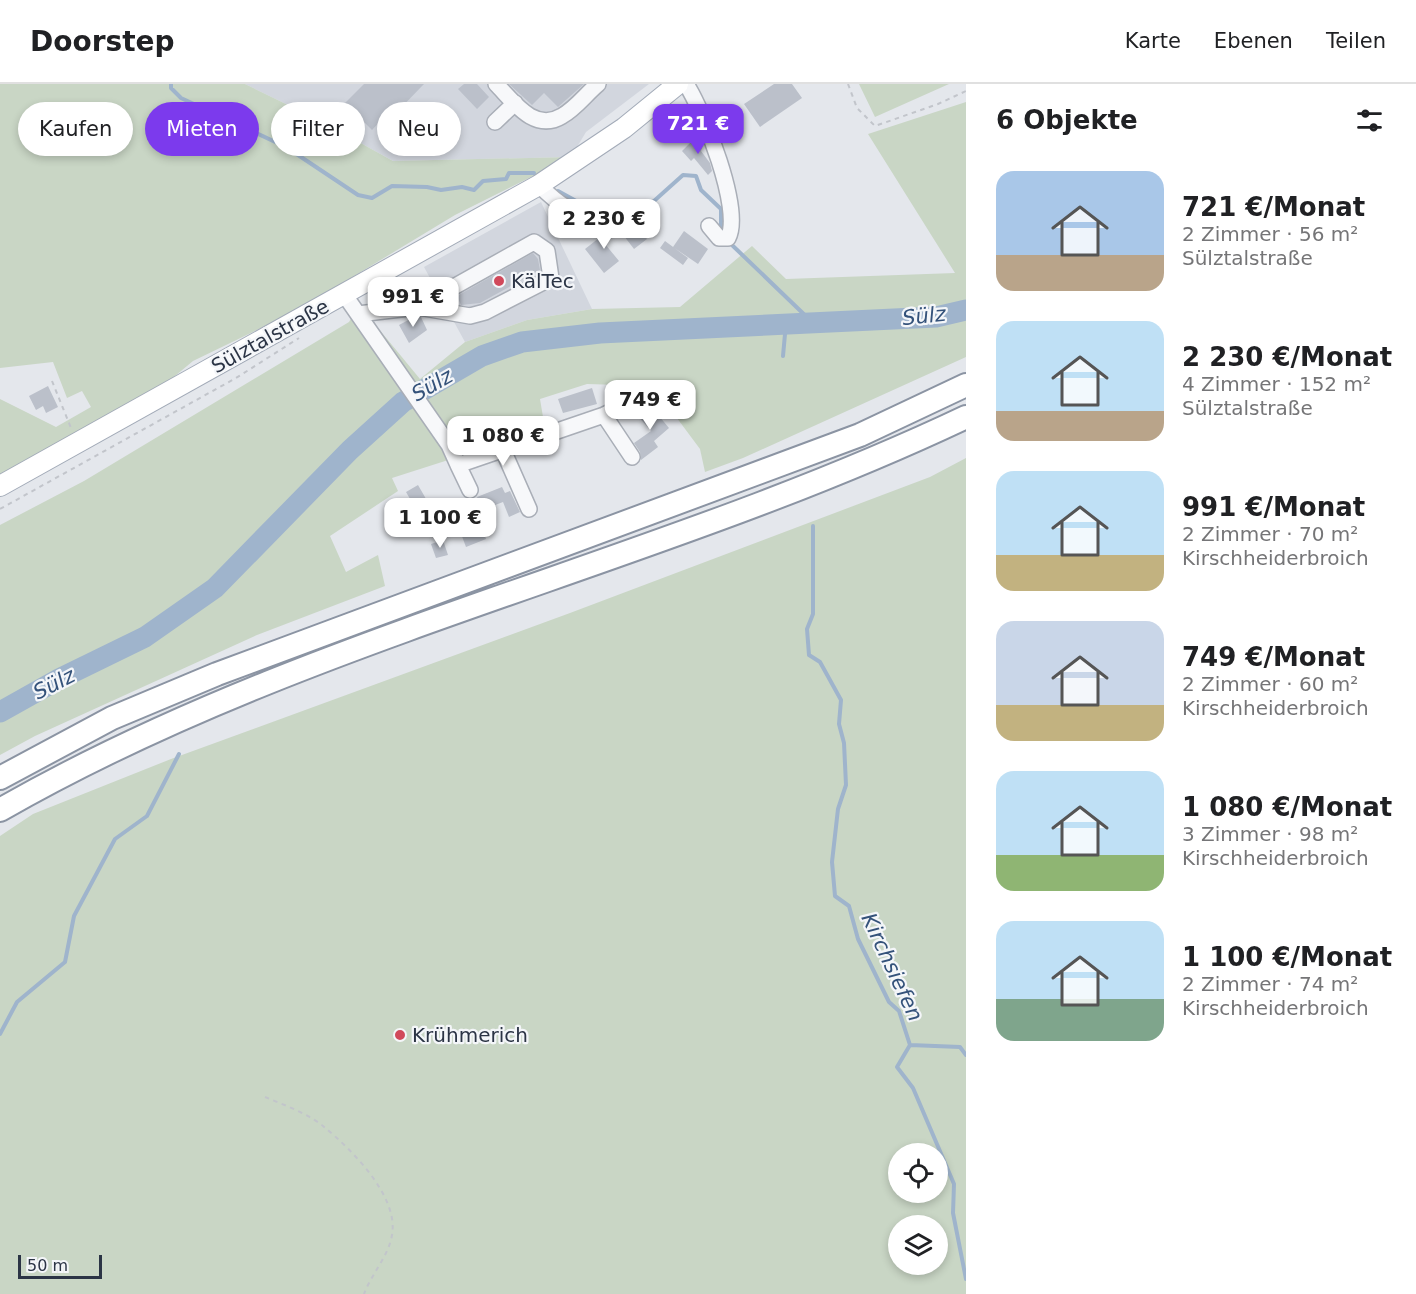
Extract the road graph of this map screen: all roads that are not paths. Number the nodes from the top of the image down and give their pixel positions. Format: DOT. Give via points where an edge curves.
graph roads {
  1 [pos="496,84"];
  2 [pos="598,84"];
  3 [pos="678,84"];
  4 [pos="686,84"];
  5 [pos="515,103"];
  6 [pos="495,122"];
  7 [pos="540,185"];
  8 [pos="600,216"];
  9 [pos="709,225"];
  10 [pos="345,294"];
  11 [pos="418,306"];
  12 [pos="358,314"];
  13 [pos="966,386"];
  14 [pos="625,405"];
  15 [pos="604,415"];
  16 [pos="966,417"];
  17 [pos="503,450"];
  18 [pos="632,457"];
  19 [pos="458,465"];
  20 [pos="3,484"];
  21 [pos="470,490"];
  22 [pos="529,509"];
  23 [pos="0,778"];
  24 [pos="0,810"];
  1 -- 5 [label="street"];
  2 -- 5 [label="street" via="564,115 552,120 533,120"];
  3 -- 7 [label="main road, Sülztalstraße" via="624,128"];
  4 -- 9 [label="street" via="723,170 731,208 728,238 719,238"];
  5 -- 6 [label="street"];
  7 -- 8 [label="street" via="581,216"];
  7 -- 10 [label="main road, Sülztalstraße"];
  10 -- 12 [label="street"];
  10 -- 20 [label="main road, Sülztalstraße"];
  11 -- 11 [label="street" via="534,242 547,251 551,278 485,312 459,316"];
  11 -- 12 [label="street"];
  12 -- 19 [label="street" via="434,423"];
  13 -- 23 [label="highway" via="860,435 217,674 112,718"];
  14 -- 15 [label="street"];
  15 -- 17 [label="street"];
  15 -- 18 [label="street"];
  16 -- 24 [label="highway" via="769,499 226,699 122,744"];
  17 -- 19 [label="street"];
  17 -- 22 [label="street"];
  19 -- 21 [label="street"];
}
